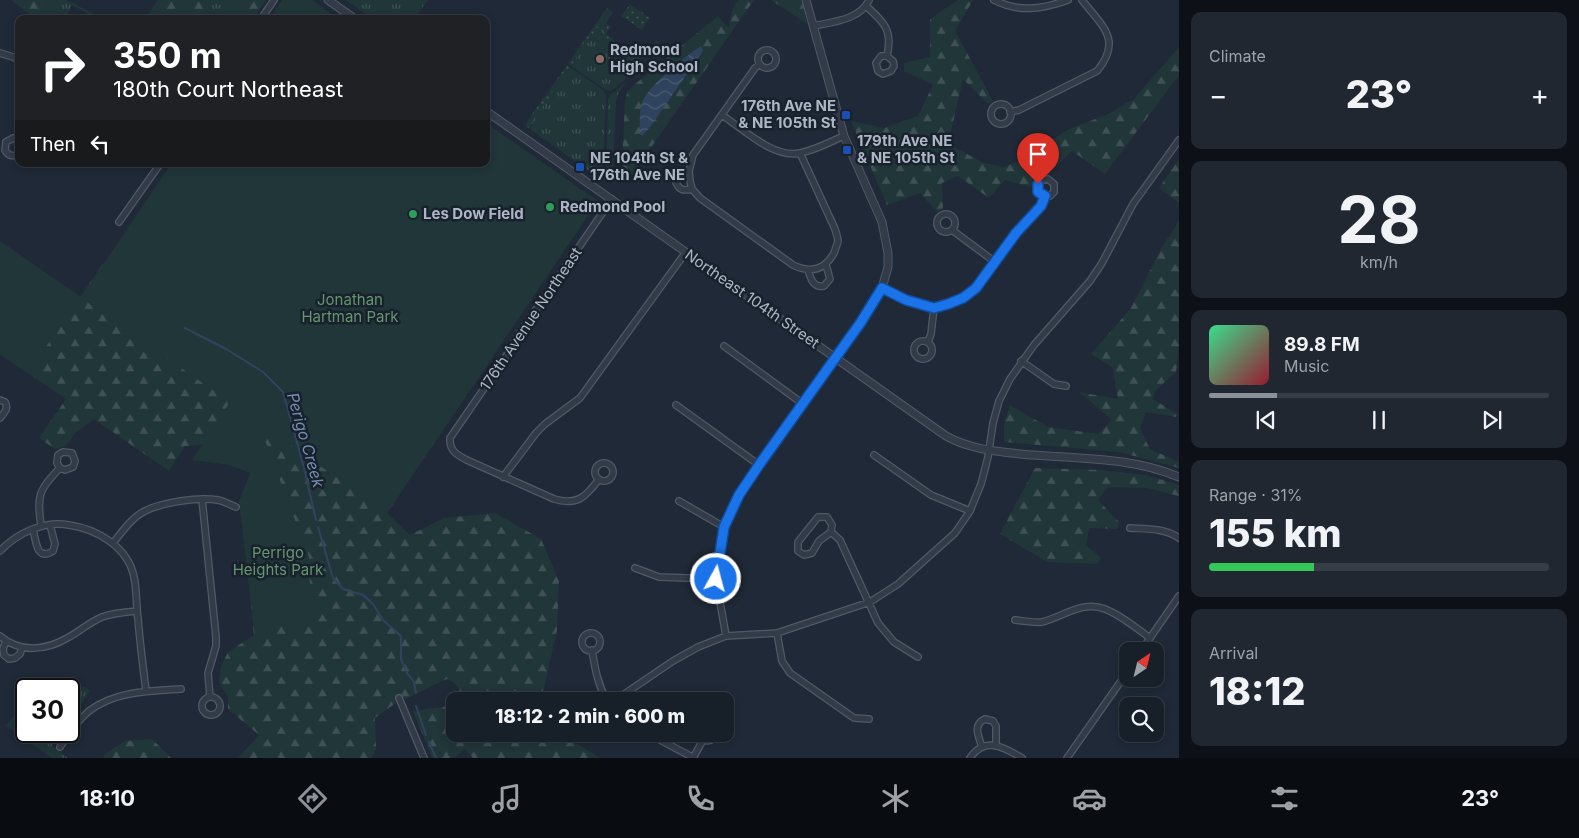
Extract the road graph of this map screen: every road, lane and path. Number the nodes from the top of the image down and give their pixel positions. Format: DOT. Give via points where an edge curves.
graph roads {
  1 [pos="274,0"];
  2 [pos="328,0"];
  3 [pos="806,0"];
  4 [pos="994,0"];
  5 [pos="1068,0"];
  6 [pos="1082,0"];
  7 [pos="868,3"];
  8 [pos="264,15"];
  9 [pos="349,15"];
  10 [pos="813,26"];
  11 [pos="0,53"];
  12 [pos="887,56"];
  13 [pos="15,58"];
  14 [pos="760,64"];
  15 [pos="1010,112"];
  16 [pos="490,114"];
  17 [pos="722,115"];
  18 [pos="844,136"];
  19 [pos="0,138"];
  20 [pos="15,139"];
  21 [pos="1179,140"];
  22 [pos="6,142"];
  23 [pos="800,153"];
  24 [pos="15,156"];
  25 [pos="158,167"];
  26 [pos="689,171"];
  27 [pos="692,189"];
  28 [pos="1045,196"];
  29 [pos="612,200"];
  30 [pos="119,222"];
  31 [pos="952,230"];
  32 [pos="686,252"];
  33 [pos="995,262"];
  34 [pos="826,265"];
  35 [pos="808,270"];
  36 [pos="882,288"];
  37 [pos="934,308"];
  38 [pos="928,342"];
  39 [pos="724,346"];
  40 [pos="835,358"];
  41 [pos="1021,362"];
  42 [pos="1066,386"];
  43 [pos="0,400"];
  44 [pos="802,404"];
  45 [pos="676,405"];
  46 [pos="0,418"];
  47 [pos="989,450"];
  48 [pos="874,455"];
  49 [pos="759,465"];
  50 [pos="60,468"];
  51 [pos="503,477"];
  52 [pos="1179,477"];
  53 [pos="599,479"];
  54 [pos="202,499"];
  55 [pos="679,502"];
  56 [pos="236,507"];
  57 [pos="970,510"];
  58 [pos="50,525"];
  59 [pos="41,526"];
  60 [pos="724,527"];
  61 [pos="1130,528"];
  62 [pos="33,529"];
  63 [pos="831,532"];
  64 [pos="1179,538"];
  65 [pos="113,544"];
  66 [pos="0,550"];
  67 [pos="635,568"];
  68 [pos="716,579"];
  69 [pos="1179,596"];
  70 [pos="870,602"];
  71 [pos="137,611"];
  72 [pos="1016,620"];
  73 [pos="777,633"];
  74 [pos="0,636"];
  75 [pos="726,636"];
  76 [pos="1150,638"];
  77 [pos="6,640"];
  78 [pos="1147,642"];
  79 [pos="22,648"];
  80 [pos="592,650"];
  81 [pos="918,657"];
  82 [pos="1119,684"];
  83 [pos="181,689"];
  84 [pos="146,691"];
  85 [pos="602,692"];
  86 [pos="627,692"];
  87 [pos="210,697"];
  88 [pos="400,698"];
  89 [pos="869,719"];
  90 [pos="664,742"];
  91 [pos="702,742"];
  92 [pos="996,746"];
  93 [pos="60,747"];
  94 [pos="982,747"];
  95 [pos="424,758"];
  96 [pos="694,758"];
  97 [pos="970,758"];
  98 [pos="1022,758"];
  99 [pos="1068,758"];
  1 -- 8 [label="street"];
  2 -- 9 [label="street"];
  3 -- 10 [label="street"];
  4 -- 5 [label="street" via="1029,8 1048,7"];
  6 -- 15 [label="street" via="1106,31 1110,42 1106,58 1097,71"];
  7 -- 10 [label="street" via="849,18"];
  7 -- 12 [label="street" via="884,22 888,36"];
  10 -- 18 [label="street"];
  11 -- 13 [label="street"];
  14 -- 17 [label="street"];
  16 -- 29 [label="street, Northeast 104th Street"];
  17 -- 23 [label="street" via="769,148"];
  17 -- 26 [label="street" via="693,155"];
  18 -- 23 [label="street"];
  18 -- 36 [label="street" via="882,222 888,267"];
  19 -- 22 [label="street"];
  20 -- 22 [label="street"];
  21 -- 41 [label="street" via="1133,204 1090,281"];
  22 -- 24 [label="street" via="5,150"];
  23 -- 34 [label="street" via="838,241"];
  25 -- 30 [label="street"];
  26 -- 27 [label="street"];
  26 -- 27 [label="street" via="679,174 676,182 681,190"];
  27 -- 35 [label="street" via="709,206 793,265"];
  28 -- 33 [label="street" via="1041,206"];
  29 -- 32 [label="street, Northeast 104th Street"];
  29 -- 51 [label="street, 176th Avenue Northeast" via="450,438 450,448 458,456"];
  31 -- 33 [label="street"];
  32 -- 40 [label="street, Northeast 104th Street"];
  32 -- 51 [label="street" via="580,398 536,432"];
  33 -- 37 [label="street" via="976,288 963,298"];
  34 -- 35 [label="street"];
  34 -- 35 [label="street" via="830,280 824,286 812,283"];
  36 -- 37 [label="street" via="906,300"];
  36 -- 40 [label="street"];
  37 -- 38 [label="street"];
  39 -- 44 [label="street"];
  40 -- 44 [label="street"];
  40 -- 47 [label="street, Northeast 104th Street" via="946,436 960,444"];
  41 -- 42 [label="street" via="1054,384"];
  41 -- 47 [label="street" via="999,401"];
  43 -- 46 [label="street" via="7,407"];
  44 -- 49 [label="street"];
  45 -- 49 [label="street"];
  47 -- 52 [label="street, Northeast 104th Street" via="1119,461"];
  47 -- 57 [label="street" via="981,484"];
  48 -- 57 [label="street" via="931,495"];
  49 -- 60 [label="street" via="739,495"];
  50 -- 59 [label="street" via="40,495"];
  51 -- 53 [label="street" via="563,502 582,498"];
  54 -- 56 [label="street" via="219,500"];
  54 -- 65 [label="street" via="166,504 145,511"];
  54 -- 87 [label="street" via="216,637 208,673"];
  55 -- 60 [label="street"];
  57 -- 70 [label="street" via="955,533 898,584"];
  58 -- 59 [label="street"];
  58 -- 62 [label="street" via="55,544 49,554 38,549"];
  58 -- 65 [label="street" via="79,526"];
  59 -- 62 [label="street"];
  60 -- 68 [label="street"];
  61 -- 64 [label="street" via="1152,529"];
  62 -- 66 [label="street" via="17,536"];
  63 -- 63 [label="street" via="819,541 812,553 804,555 798,551 798,542 818,517 828,517"];
  63 -- 70 [label="street" via="840,540"];
  65 -- 71 [label="street" via="134,576"];
  67 -- 68 [label="street" via="659,577"];
  68 -- 75 [label="street"];
  69 -- 76 [label="street"];
  70 -- 73 [label="street"];
  70 -- 81 [label="street" via="885,633"];
  71 -- 79 [label="street" via="102,617 51,645"];
  71 -- 84 [label="street"];
  72 -- 76 [label="street" via="1039,622 1090,606 1104,608"];
  73 -- 75 [label="street"];
  73 -- 89 [label="street" via="782,661 790,673 854,718"];
  74 -- 77 [label="street"];
  75 -- 86 [label="street" via="673,661"];
  76 -- 78 [label="street"];
  77 -- 79 [label="street"];
  77 -- 79 [label="street" via="3,649 9,658 15,658"];
  80 -- 85 [label="street" via="595,674"];
  82 -- 99 [label="street"];
  83 -- 84 [label="street"];
  84 -- 93 [label="street" via="114,697 89,711"];
  88 -- 95 [label="street"];
  90 -- 96 [label="street"];
  91 -- 96 [label="street"];
  92 -- 94 [label="street"];
  92 -- 94 [label="street" via="996,726 984,719 977,726"];
  92 -- 98 [label="street" via="1002,746"];
  94 -- 97 [label="street"];
}
